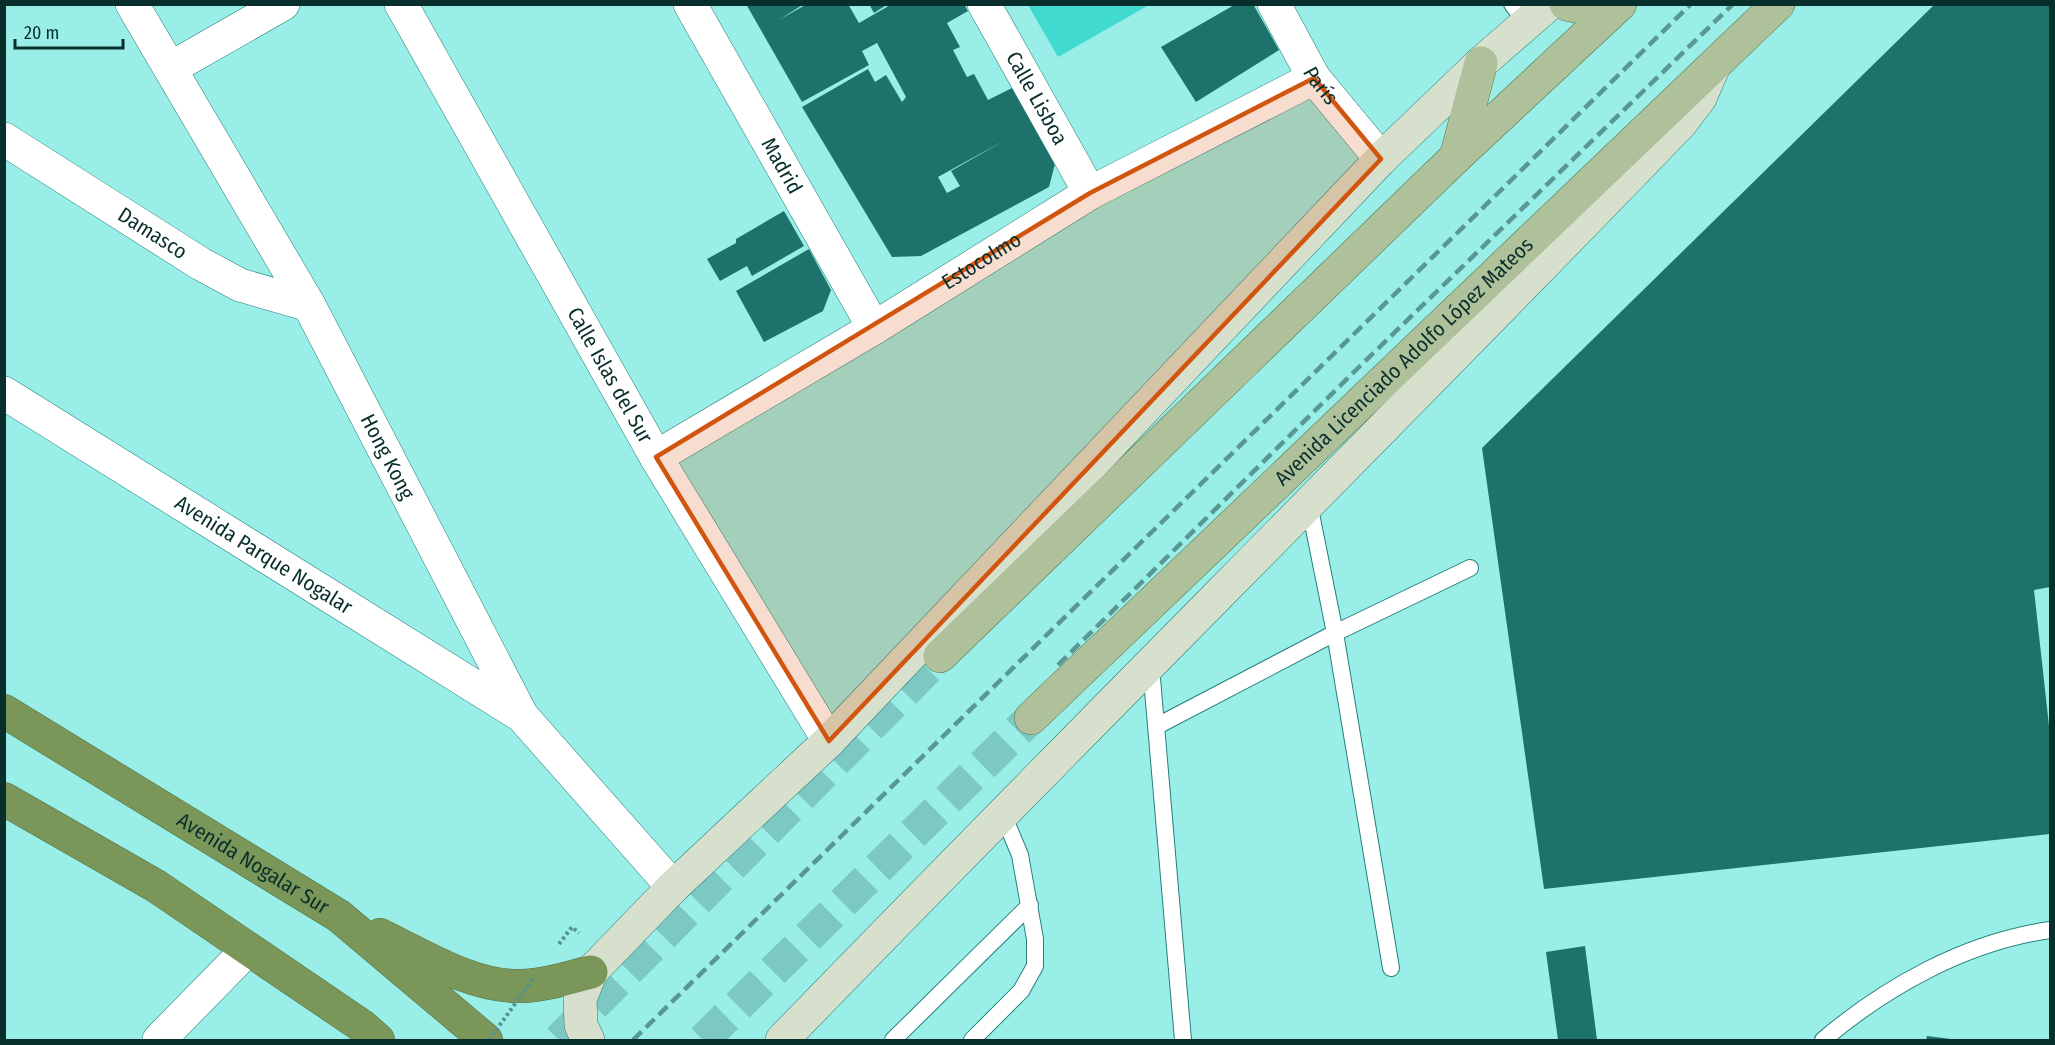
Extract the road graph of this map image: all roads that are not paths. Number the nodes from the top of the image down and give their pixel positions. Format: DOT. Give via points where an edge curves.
graph roads {
  1 [pos="132,4"];
  2 [pos="283,4"];
  3 [pos="401,4"];
  4 [pos="690,4"];
  5 [pos="984,4"];
  6 [pos="1274,4"];
  7 [pos="1566,4"];
  8 [pos="1778,4"];
  9 [pos="1615,9"];
  10 [pos="1529,11"];
  11 [pos="1482,63"];
  12 [pos="171,68"];
  13 [pos="1713,68"];
  14 [pos="1314,78"];
  15 [pos="4,139"];
  16 [pos="1456,157"];
  17 [pos="1381,159"];
  18 [pos="1090,193"];
  19 [pos="309,305"];
  20 [pos="874,328"];
  21 [pos="4,393"];
  22 [pos="656,457"];
  23 [pos="1309,504"];
  24 [pos="1470,568"];
  25 [pos="1335,633"];
  26 [pos="940,656"];
  27 [pos="1150,667"];
  28 [pos="4,711"];
  29 [pos="522,716"];
  30 [pos="1031,718"];
  31 [pos="1157,726"];
  32 [pos="829,741"];
  33 [pos="4,799"];
  34 [pos="1002,812"];
  35 [pos="673,887"];
  36 [pos="1029,905"];
  37 [pos="339,916"];
  38 [pos="2050,930"];
  39 [pos="248,949"];
  40 [pos="1391,968"];
  41 [pos="591,972"];
  42 [pos="369,1036"];
  43 [pos="159,1041"];
  44 [pos="487,1041"];
  45 [pos="588,1041"];
  46 [pos="782,1041"];
  47 [pos="893,1041"];
  48 [pos="972,1041"];
  49 [pos="1183,1041"];
  50 [pos="1823,1041"];
  1 -- 12 [label="street, Hong Kong"];
  2 -- 12 [label="street"];
  3 -- 22 [label="street, Calle Islas del Sur"];
  4 -- 20 [label="street, Madrid"];
  5 -- 18 [label="street, Calle Lisboa"];
  6 -- 14 [label="street, París"];
  7 -- 9 [label="main road"];
  8 -- 13 [label="main road, Avenida Licenciado Adolfo López Mateos"];
  9 -- 16 [label="main road"];
  10 -- 11 [label="street"];
  11 -- 16 [label="main road"];
  11 -- 17 [label="street"];
  12 -- 19 [label="street, Hong Kong"];
  13 -- 23 [label="street" via="1700,98 1682,123"];
  13 -- 30 [label="main road, Avenida Licenciado Adolfo López Mateos"];
  14 -- 17 [label="street, París"];
  14 -- 18 [label="street, Estocolmo"];
  15 -- 19 [label="street, Damasco" via="201,264 240,285"];
  16 -- 26 [label="main road"];
  17 -- 32 [label="street"];
  18 -- 20 [label="street, Estocolmo"];
  19 -- 29 [label="street, Hong Kong"];
  20 -- 22 [label="street, Estocolmo"];
  21 -- 29 [label="street, Avenida Parque Nogalar"];
  22 -- 32 [label="street, Calle Islas del Sur"];
  23 -- 25 [label="lane"];
  23 -- 27 [label="street"];
  24 -- 25 [label="lane"];
  25 -- 31 [label="lane"];
  25 -- 40 [label="lane"];
  27 -- 31 [label="lane"];
  27 -- 34 [label="street"];
  28 -- 37 [label="highway, Avenida Nogalar Sur"];
  29 -- 35 [label="street, Hong Kong"];
  31 -- 49 [label="lane"];
  32 -- 35 [label="street"];
  33 -- 39 [label="highway" via="156,886"];
  34 -- 36 [label="lane" via="1020,855"];
  34 -- 46 [label="street"];
  35 -- 41 [label="street"];
  36 -- 47 [label="lane"];
  36 -- 48 [label="lane" via="1035,966 1021,992"];
  37 -- 41 [label="highway" via="449,968 501,985 547,983"];
  37 -- 44 [label="highway, Avenida Nogalar Sur"];
  38 -- 50 [label="lane" via="2022,934 1930,969 1871,1003"];
  39 -- 42 [label="highway"];
  39 -- 43 [label="street"];
  41 -- 45 [label="street" via="580,999 581,1024"];
}
